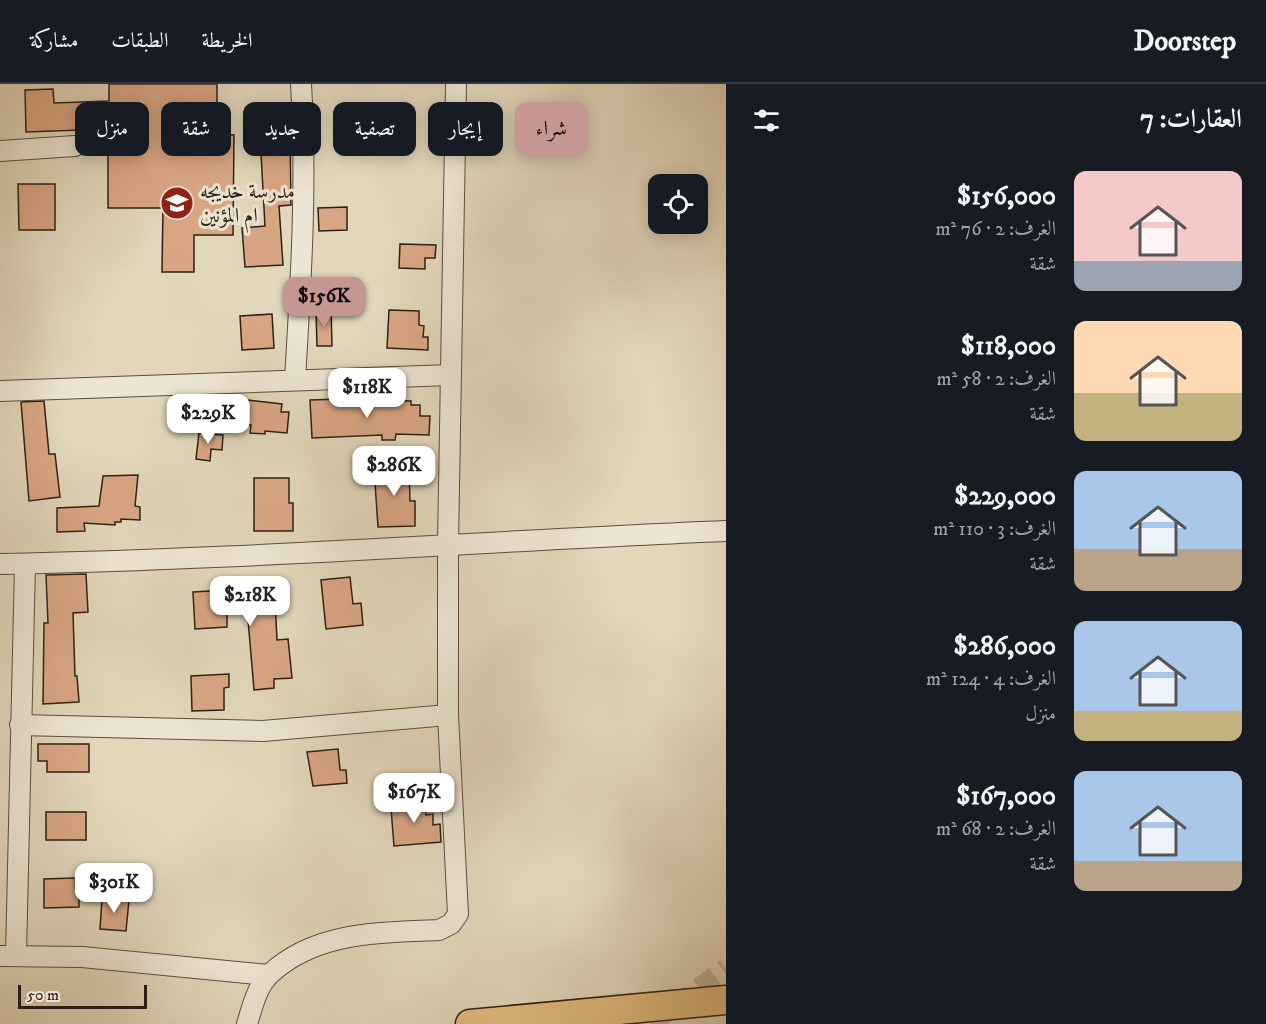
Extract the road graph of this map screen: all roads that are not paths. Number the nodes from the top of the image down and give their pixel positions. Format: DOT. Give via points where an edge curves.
graph roads {
  1 [pos="301,84"];
  2 [pos="456,84"];
  3 [pos="75,146"];
  4 [pos="0,152"];
  5 [pos="451,375"];
  6 [pos="295,379"];
  7 [pos="0,391"];
  8 [pos="726,531"];
  9 [pos="448,544"];
  10 [pos="0,564"];
  11 [pos="25,564"];
  12 [pos="448,715"];
  13 [pos="20,724"];
  14 [pos="8,956"];
  15 [pos="268,975"];
  16 [pos="726,1000"];
  17 [pos="247,1024"];
  18 [pos="470,1024"];
  1 -- 6 [label="street" via="305,190"];
  2 -- 5 [label="street"];
  3 -- 4 [label="street"];
  5 -- 6 [label="street"];
  5 -- 9 [label="street"];
  6 -- 7 [label="street"];
  8 -- 9 [label="street"];
  9 -- 11 [label="street" via="218,559"];
  9 -- 12 [label="street"];
  10 -- 11 [label="street"];
  11 -- 13 [label="street"];
  12 -- 13 [label="street" via="263,731"];
  12 -- 15 [label="street" via="459,909 455,920 439,930 331,940 297,955"];
  13 -- 14 [label="street"];
  14 -- 15 [label="street" via="82,957"];
  15 -- 17 [label="street"];
  16 -- 18 [label="highway"];
}
